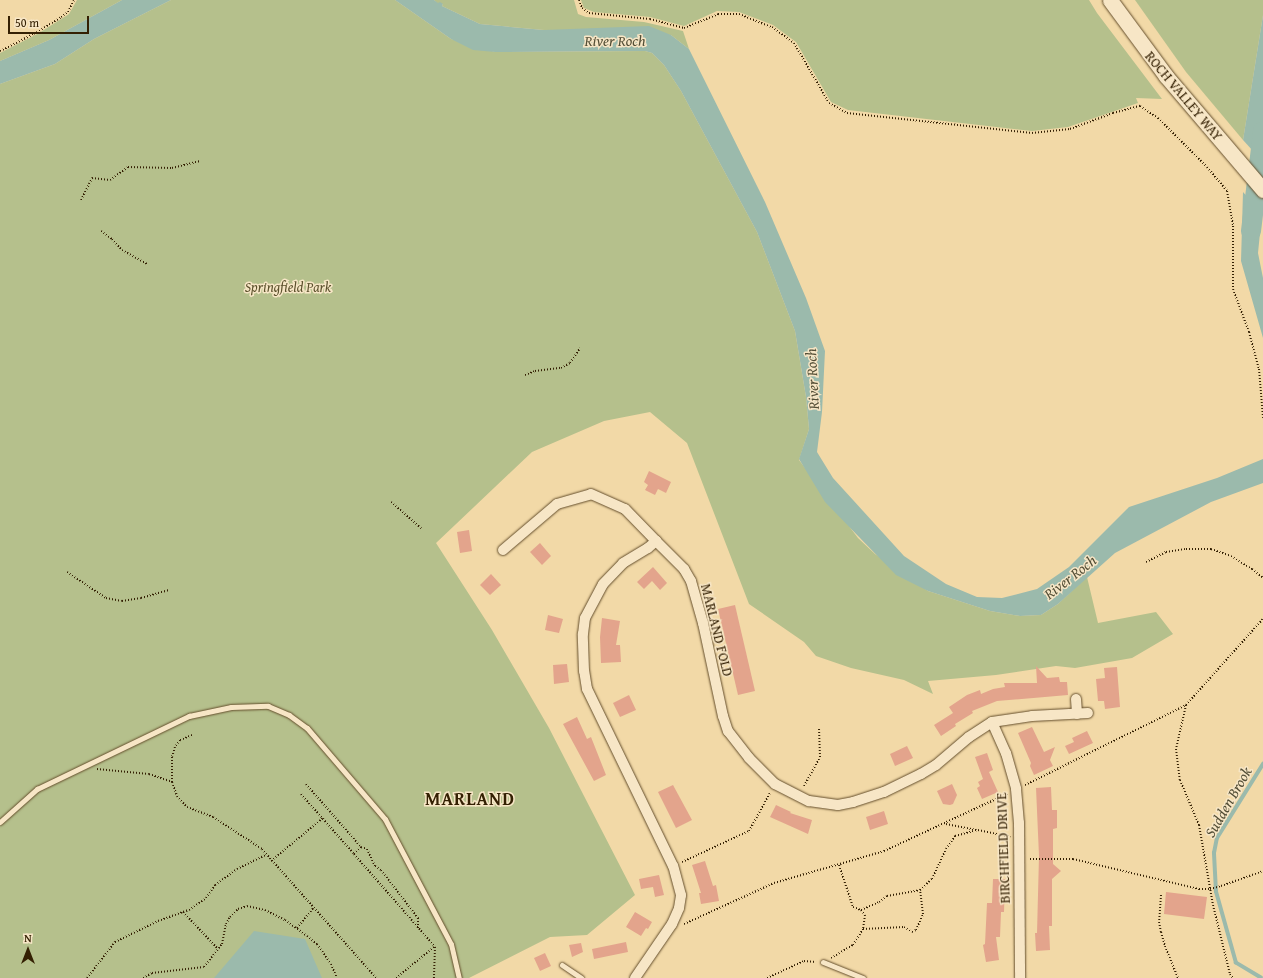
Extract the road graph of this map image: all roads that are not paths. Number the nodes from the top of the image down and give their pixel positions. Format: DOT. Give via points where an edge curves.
graph roads {
  1 [pos="1110,0"];
  2 [pos="1263,190"];
  3 [pos="656,541"];
  4 [pos="502,550"];
  5 [pos="1076,699"];
  6 [pos="1077,714"];
  7 [pos="1088,714"];
  8 [pos="992,722"];
  9 [pos="0,822"];
  10 [pos="823,962"];
  11 [pos="562,965"];
  12 [pos="459,978"];
  13 [pos="581,978"];
  14 [pos="635,978"];
  15 [pos="863,978"];
  16 [pos="1020,978"];
  1 -- 2 [label="main road, ROCH VALLEY WAY" via="1166,76"];
  3 -- 4 [label="street, MARLAND FOLD" via="625,509 590,494 557,504"];
  3 -- 8 [label="street, MARLAND FOLD" via="684,569 691,581 728,731 749,758 775,784 798,796 824,804 853,802 884,792 921,774"];
  3 -- 14 [label="street" via="623,563 604,584 585,618 583,649 587,689 673,866 681,901 672,924"];
  5 -- 6 [label="street"];
  6 -- 7 [label="street, MARLAND FOLD"];
  6 -- 8 [label="street, MARLAND FOLD" via="1032,716"];
  8 -- 16 [label="street, BIRCHFIELD DRIVE" via="1006,753 1016,789"];
  9 -- 12 [label="lane" via="37,789 189,716 231,708 268,706 289,715 307,728 385,819 451,944"];
  10 -- 15 [label="lane"];
  11 -- 13 [label="lane"];
}
